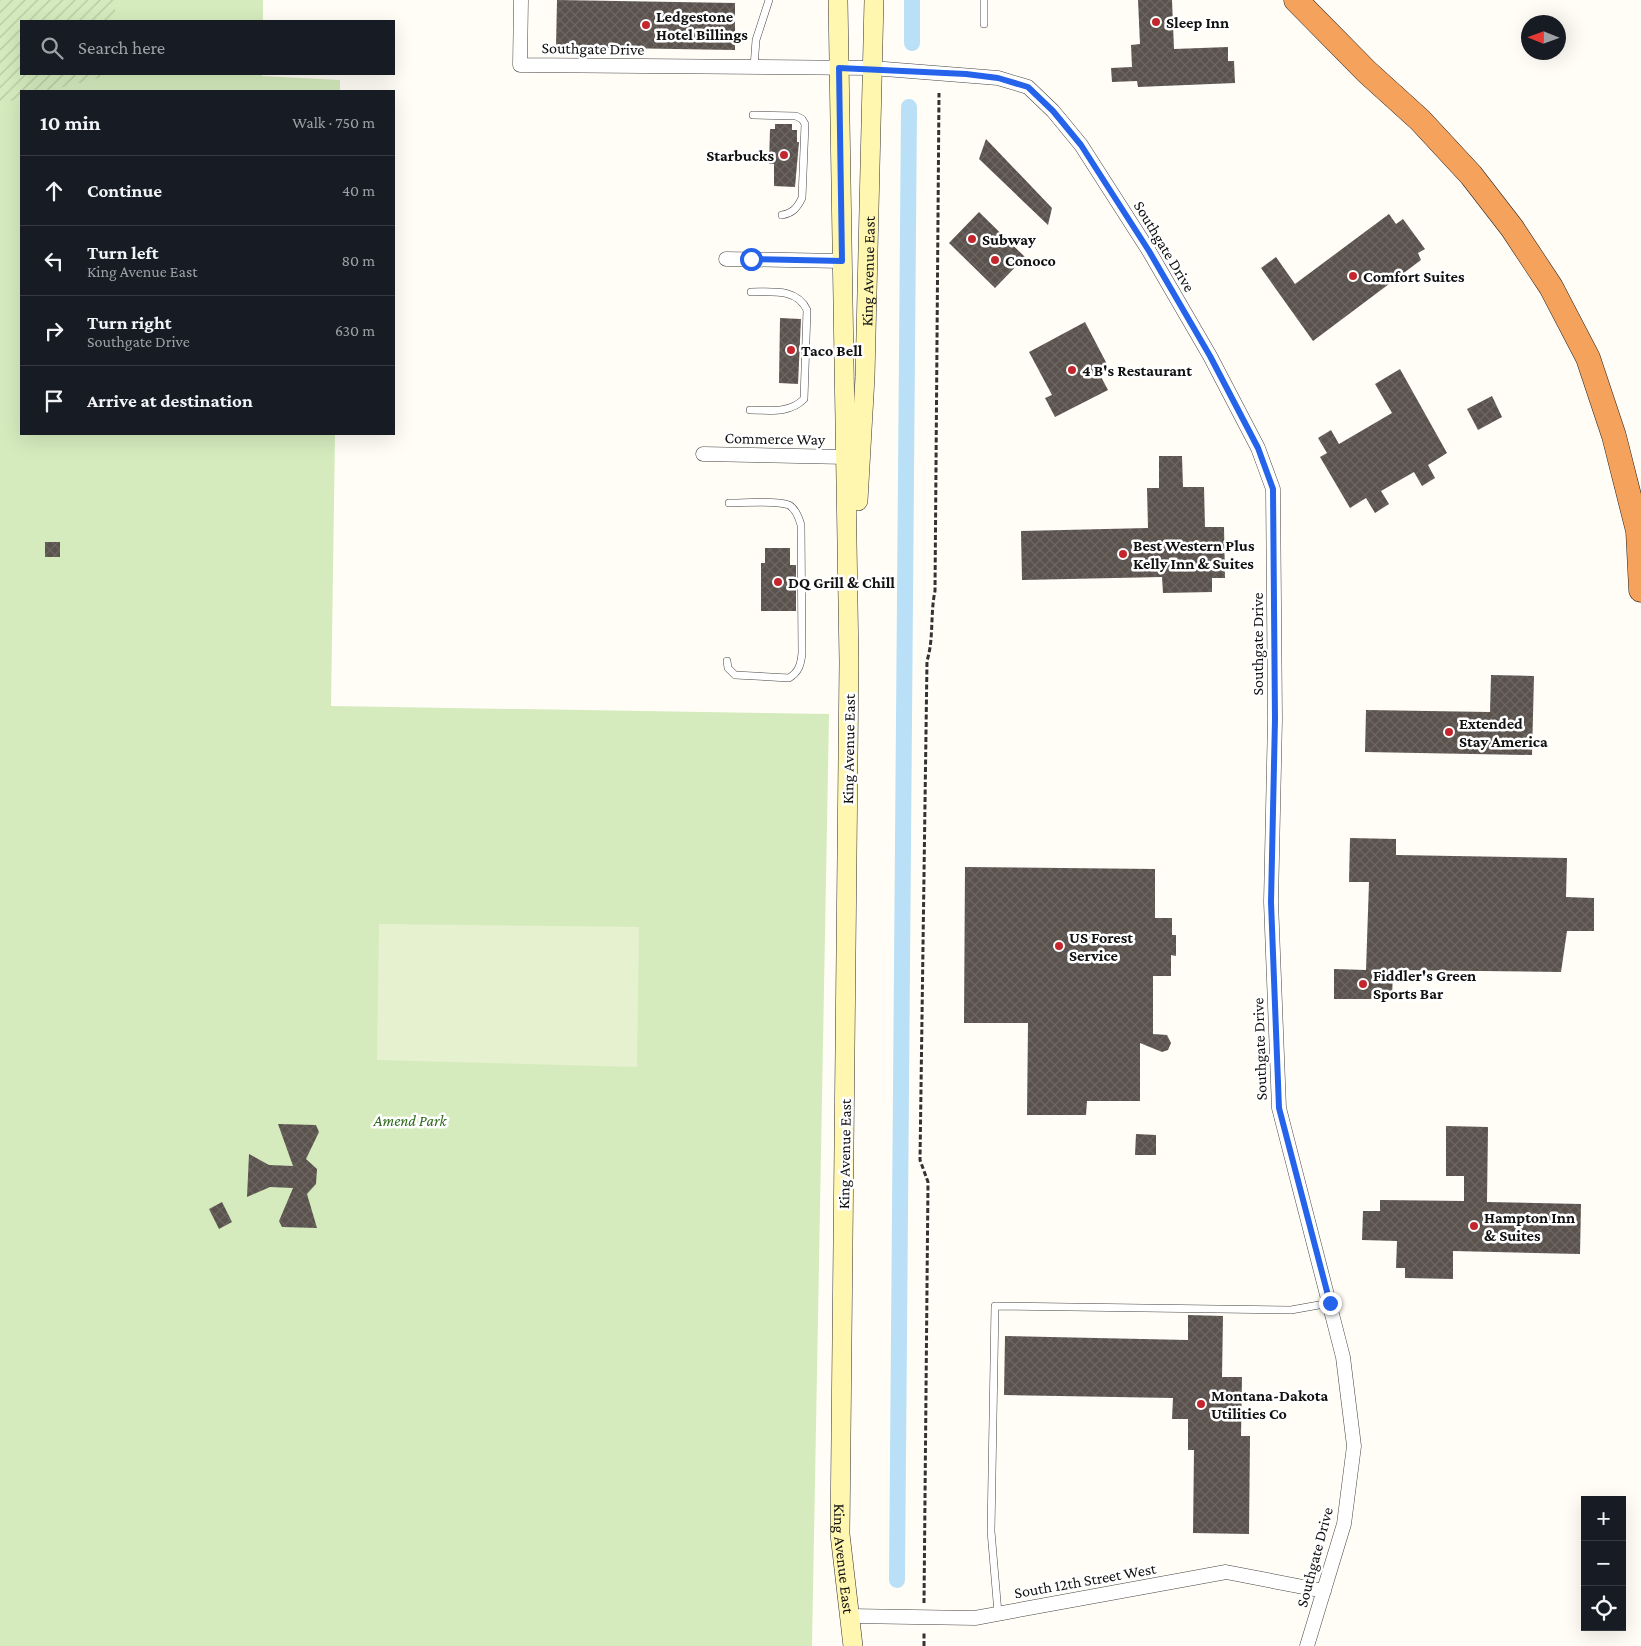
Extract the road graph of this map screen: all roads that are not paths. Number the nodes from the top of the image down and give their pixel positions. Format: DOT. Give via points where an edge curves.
graph roads {
  1 [pos="521,0"];
  2 [pos="769,0"];
  3 [pos="838,0"];
  4 [pos="874,0"];
  5 [pos="984,0"];
  6 [pos="1296,0"];
  7 [pos="984,24"];
  8 [pos="754,67"];
  9 [pos="839,68"];
  10 [pos="872,68"];
  11 [pos="753,116"];
  12 [pos="782,215"];
  13 [pos="726,259"];
  14 [pos="842,261"];
  15 [pos="751,292"];
  16 [pos="750,410"];
  17 [pos="704,454"];
  18 [pos="846,457"];
  19 [pos="729,503"];
  20 [pos="1641,590"];
  21 [pos="727,660"];
  22 [pos="849,662"];
  23 [pos="1330,1303"];
  24 [pos="1324,1591"];
  25 [pos="998,1613"];
  26 [pos="850,1616"];
  27 [pos="853,1646"];
  28 [pos="1307,1646"];
  1 -- 8 [label="street, Southgate Drive" via="520,65"];
  2 -- 8 [label="lane" via="756,40"];
  3 -- 9 [label="main road, King Avenue East"];
  4 -- 10 [label="main road, King Avenue East"];
  5 -- 7 [label="lane"];
  6 -- 20 [label="highway" via="1420,120 1470,175 1512,228 1551,287 1588,358 1614,436 1638,531"];
  8 -- 9 [label="street, Southgate Drive"];
  9 -- 10 [label="street, Southgate Drive"];
  9 -- 14 [label="main road, King Avenue East"];
  10 -- 22 [label="main road, King Avenue East" via="865,376"];
  10 -- 23 [label="street, Southgate Drive" via="998,78 1028,87 1053,111 1081,145 1154,258 1258,448 1273,489 1275,701 1271,902 1279,1108"];
  11 -- 12 [label="lane" via="796,116 805,124 802,198 798,207"];
  13 -- 14 [label="street"];
  14 -- 18 [label="main road, King Avenue East"];
  15 -- 16 [label="lane" via="790,293 804,302 807,346 804,399 788,410"];
  17 -- 18 [label="street, Commerce Way"];
  18 -- 22 [label="main road, King Avenue East"];
  19 -- 21 [label="lane" via="781,504 790,506 797,513 801,525 802,653 796,674 790,678 735,675 728,668"];
  22 -- 26 [label="main road, King Avenue East" via="840,1534"];
  23 -- 24 [label="street, Southgate Drive" via="1343,1357 1354,1446 1344,1524"];
  23 -- 25 [label="lane" via="1292,1310 995,1306 991,1531"];
  24 -- 25 [label="street, South 12th Street West" via="1226,1572"];
  24 -- 28 [label="street, Southgate Drive"];
  25 -- 26 [label="street, South 12th Street West" via="975,1618"];
  26 -- 27 [label="main road, King Avenue East"];
}
